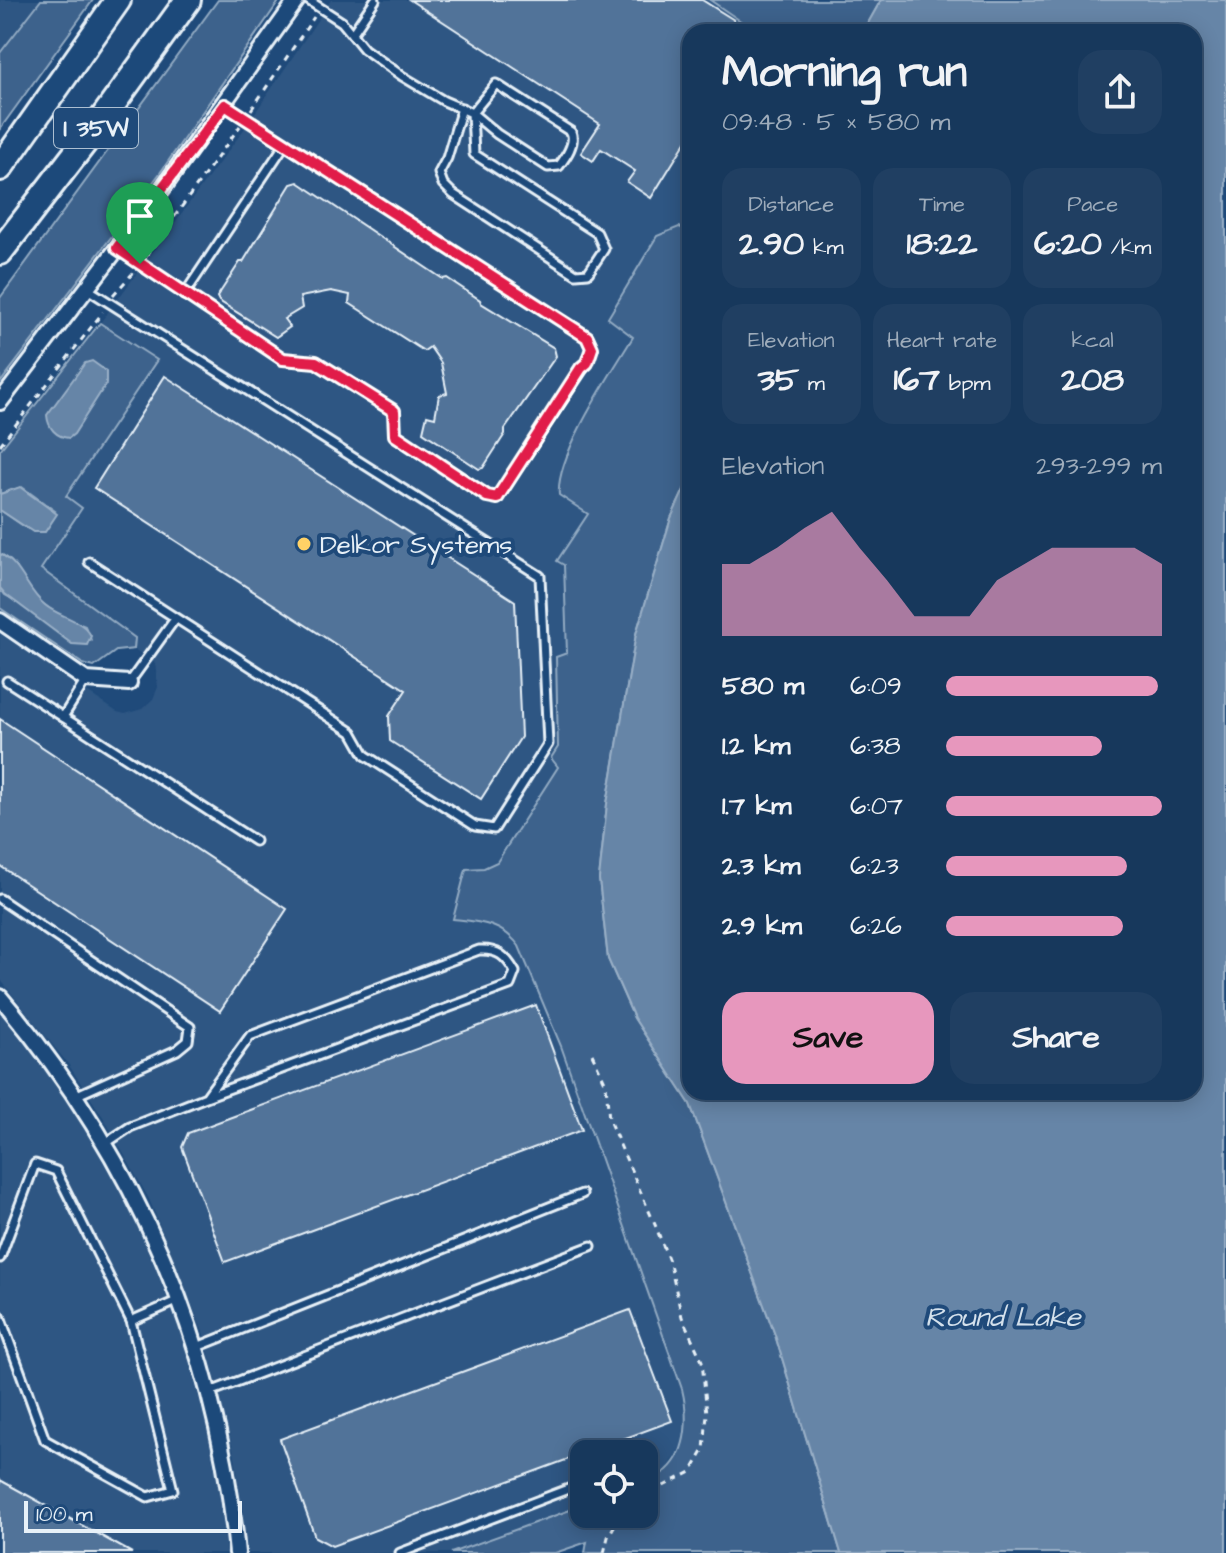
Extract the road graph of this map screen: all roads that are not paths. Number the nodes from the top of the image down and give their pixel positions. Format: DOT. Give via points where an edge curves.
graph roads {
  1 [pos="118,0"];
  2 [pos="188,0"];
  3 [pos="297,0"];
  4 [pos="308,0"];
  5 [pos="375,0"];
  6 [pos="352,34"];
  7 [pos="225,105"];
  8 [pos="462,108"];
  9 [pos="472,113"];
  10 [pos="285,144"];
  11 [pos="0,168"];
  12 [pos="117,248"];
  13 [pos="0,252"];
  14 [pos="86,288"];
  15 [pos="184,295"];
  16 [pos="0,402"];
  17 [pos="89,562"];
  18 [pos="175,619"];
  19 [pos="0,621"];
  20 [pos="86,680"];
  21 [pos="7,681"];
  22 [pos="129,683"];
  23 [pos="63,717"];
  24 [pos="255,841"];
  25 [pos="0,899"];
  26 [pos="0,997"];
  27 [pos="75,1096"];
  28 [pos="206,1097"];
  29 [pos="106,1143"];
  30 [pos="582,1194"];
  31 [pos="591,1246"];
  32 [pos="0,1258"];
  33 [pos="181,1300"];
  34 [pos="0,1316"];
  35 [pos="131,1321"];
  36 [pos="197,1347"];
  37 [pos="210,1392"];
  38 [pos="570,1488"];
  39 [pos="237,1553"];
  40 [pos="400,1553"];
  1 -- 11 [label="highway, I 35W"];
  2 -- 13 [label="highway, I 35W"];
  3 -- 7 [label="street"];
  4 -- 6 [label="lane"];
  5 -- 6 [label="lane"];
  6 -- 8 [label="lane" via="402,76"];
  7 -- 10 [label="lane"];
  7 -- 12 [label="street"];
  8 -- 9 [label="lane"];
  8 -- 9 [label="lane" via="439,173 443,184 576,274 588,273 604,249 597,233 474,154"];
  9 -- 9 [label="lane" via="552,168 559,166 573,141 566,128 496,84"];
  10 -- 15 [label="lane"];
  10 -- 15 [label="lane" via="587,337 592,348 587,363 497,498 395,435 394,411 316,362 283,359"];
  12 -- 14 [label="street"];
  12 -- 15 [label="lane"];
  14 -- 16 [label="street"];
  14 -- 18 [label="lane" via="540,576 548,744 494,829 475,826 365,755 352,732"];
  17 -- 18 [label="lane"];
  18 -- 22 [label="lane"];
  19 -- 20 [label="street"];
  20 -- 22 [label="street"];
  20 -- 23 [label="lane"];
  21 -- 23 [label="lane"];
  23 -- 24 [label="lane"];
  25 -- 27 [label="lane" via="190,1027 188,1041 177,1050"];
  26 -- 27 [label="street"];
  27 -- 29 [label="street"];
  28 -- 28 [label="lane" via="510,985 515,972 507,958 492,949 479,950 250,1036"];
  28 -- 29 [label="lane" via="130,1127"];
  29 -- 33 [label="street"];
  30 -- 36 [label="lane"];
  31 -- 37 [label="lane"];
  32 -- 35 [label="lane" via="35,1164 56,1171"];
  33 -- 35 [label="lane"];
  33 -- 36 [label="street"];
  34 -- 35 [label="lane" via="45,1440 148,1497 173,1490"];
  36 -- 37 [label="street"];
  37 -- 39 [label="street" via="232,1497"];
  38 -- 40 [label="lane"];
}
